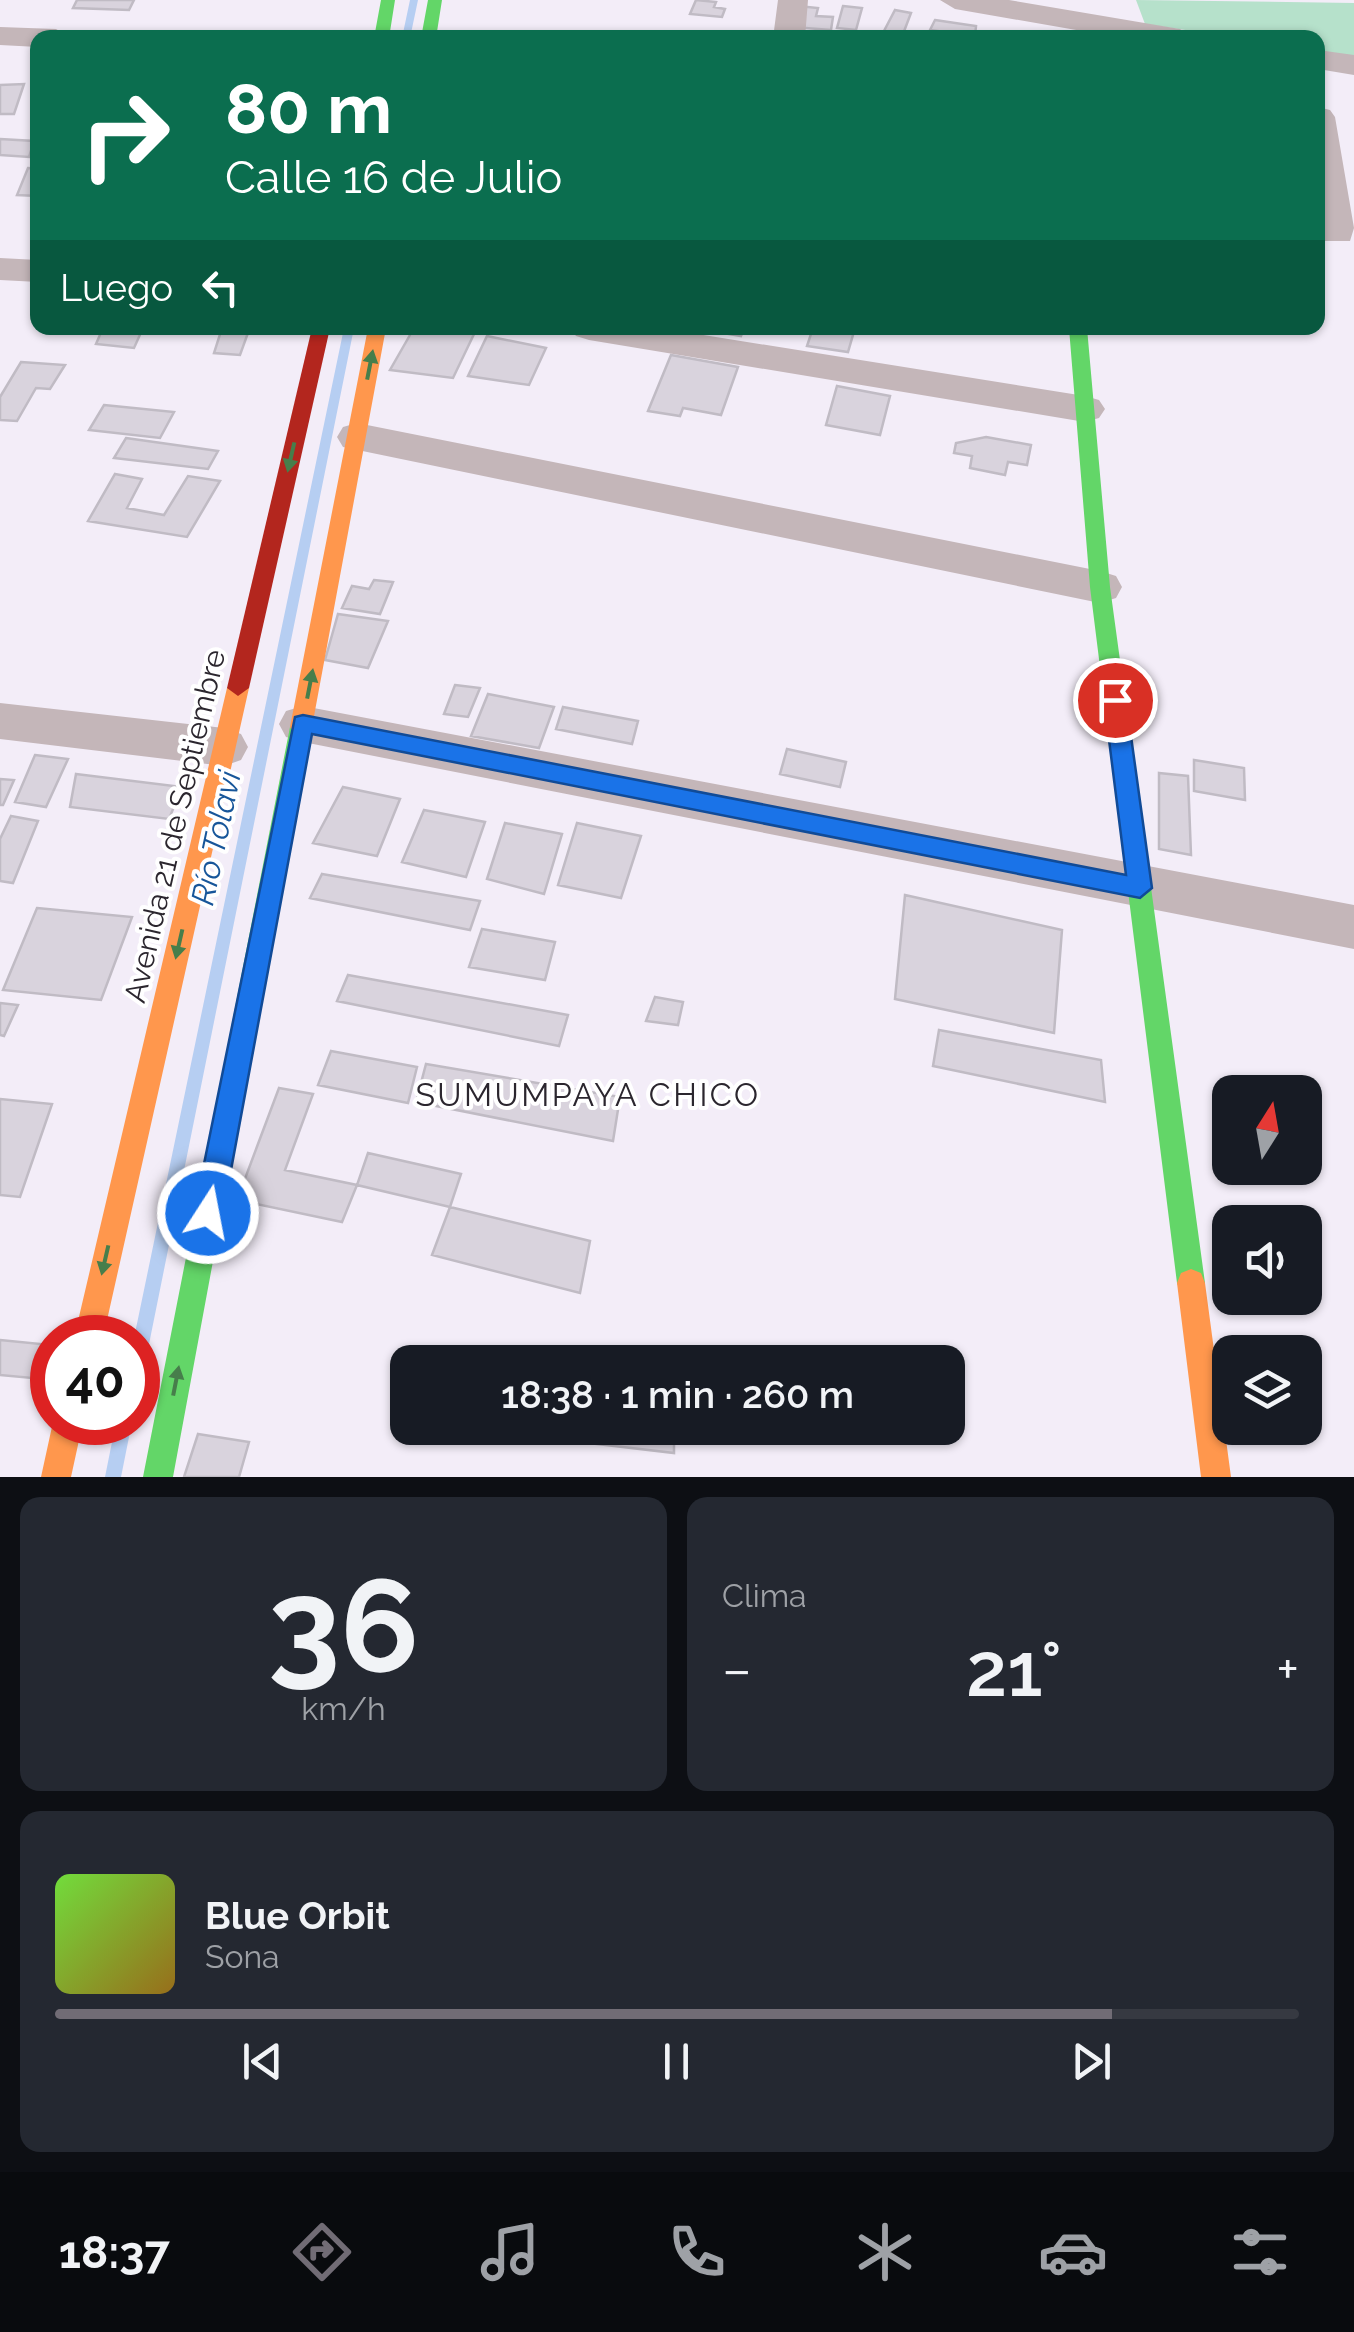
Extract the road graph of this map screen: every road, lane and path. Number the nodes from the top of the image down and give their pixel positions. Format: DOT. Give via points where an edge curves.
graph roads {
  1 [pos="388,0"];
  2 [pos="434,0"];
  3 [pos="793,0"];
  4 [pos="955,0"];
  5 [pos="382,30"];
  6 [pos="429,30"];
  7 [pos="790,30"];
  8 [pos="1133,30"];
  9 [pos="0,36"];
  10 [pos="30,37"];
  11 [pos="1325,61"];
  12 [pos="1354,66"];
  13 [pos="1325,206"];
  14 [pos="1327,232"];
  15 [pos="0,269"];
  16 [pos="30,271"];
  17 [pos="319,335"];
  18 [pos="377,335"];
  19 [pos="632,335"];
  20 [pos="1079,335"];
  21 [pos="1085,409"];
  22 [pos="357,436"];
  23 [pos="1100,587"];
  24 [pos="0,721"];
  25 [pos="303,724"];
  26 [pos="224,747"];
  27 [pos="1140,888"];
  28 [pos="1354,927"];
  29 [pos="93,1315"];
  30 [pos="63,1445"];
  31 [pos="56,1477"];
  32 [pos="158,1477"];
  33 [pos="1216,1477"];
  1 -- 5 [label="street"];
  2 -- 6 [label="street"];
  3 -- 7 [label="street"];
  4 -- 8 [label="street"];
  9 -- 10 [label="street"];
  11 -- 12 [label="street"];
  13 -- 14 [label="street"];
  15 -- 16 [label="street"];
  17 -- 26 [label="street, Avenida 21 de Septiembre, one-way"];
  22 -- 18 [label="street, one-way"];
  19 -- 21 [label="street"];
  20 -- 21 [label="street"];
  21 -- 23 [label="street"];
  22 -- 23 [label="street"];
  25 -- 22 [label="street, one-way"];
  23 -- 27 [label="street"];
  24 -- 26 [label="street"];
  25 -- 27 [label="street"];
  32 -- 25 [label="street, one-way"];
  26 -- 29 [label="street, Avenida 21 de Septiembre, one-way"];
  27 -- 28 [label="street"];
  27 -- 33 [label="street"];
  30 -- 31 [label="street"];
}
